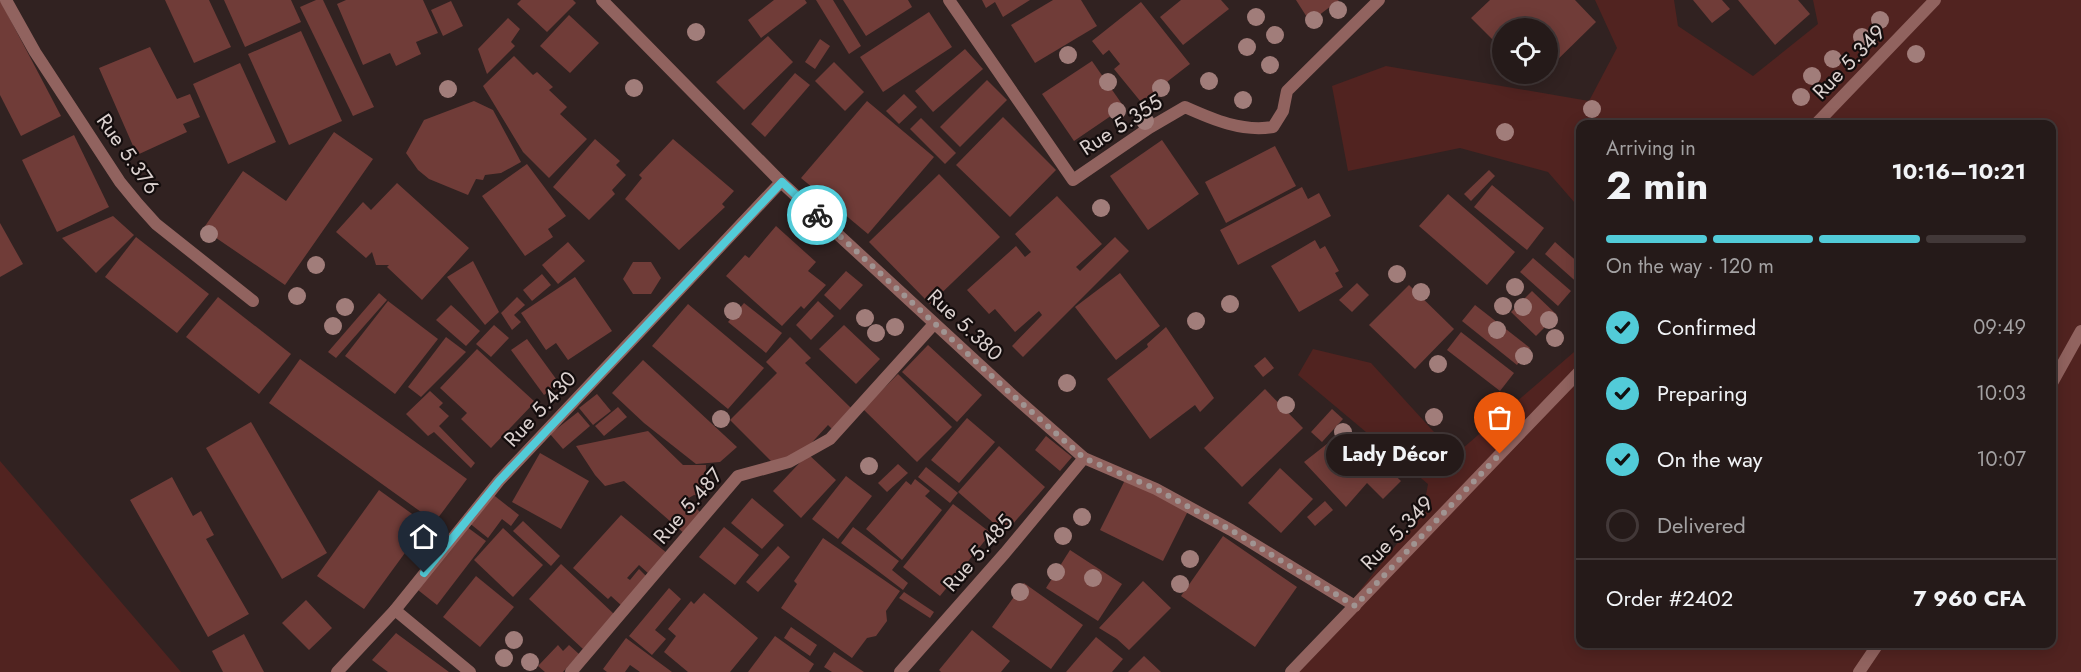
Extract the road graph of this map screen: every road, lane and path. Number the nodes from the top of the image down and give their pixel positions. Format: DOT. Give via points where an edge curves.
graph roads {
  1 [pos="6,0"];
  2 [pos="602,0"];
  3 [pos="949,0"];
  4 [pos="1379,0"];
  5 [pos="1935,0"];
  6 [pos="1820,120"];
  7 [pos="782,182"];
  8 [pos="253,301"];
  9 [pos="934,324"];
  10 [pos="2081,331"];
  11 [pos="1576,375"];
  12 [pos="2056,375"];
  13 [pos="1084,458"];
  14 [pos="1355,606"];
  15 [pos="395,610"];
  16 [pos="1875,648"];
  17 [pos="337,672"];
  18 [pos="470,672"];
  19 [pos="571,672"];
  20 [pos="900,672"];
  21 [pos="1291,672"];
  22 [pos="1859,672"];
  1 -- 8 [label="street, Rue 5.376" via="35,52 138,204 156,224"];
  2 -- 7 [label="street, Rue 5.380"];
  3 -- 4 [label="street, Rue 5.355" via="1073,180 1185,107 1217,122 1256,129 1274,127 1283,111 1287,91"];
  5 -- 6 [label="street, Rue 5.349"];
  7 -- 9 [label="street, Rue 5.380"];
  7 -- 15 [label="street, Rue 5.430" via="499,481"];
  9 -- 13 [label="street, Rue 5.380"];
  9 -- 19 [label="street, Rue 5.487" via="830,439 789,462 738,476"];
  10 -- 12 [label="street"];
  11 -- 14 [label="street, Rue 5.349"];
  13 -- 14 [label="street, Rue 5.380" via="1156,489"];
  13 -- 20 [label="street, Rue 5.485"];
  14 -- 21 [label="street, Rue 5.349"];
  15 -- 17 [label="street, Rue 5.430"];
  15 -- 18 [label="street"];
  16 -- 22 [label="street"];
}
